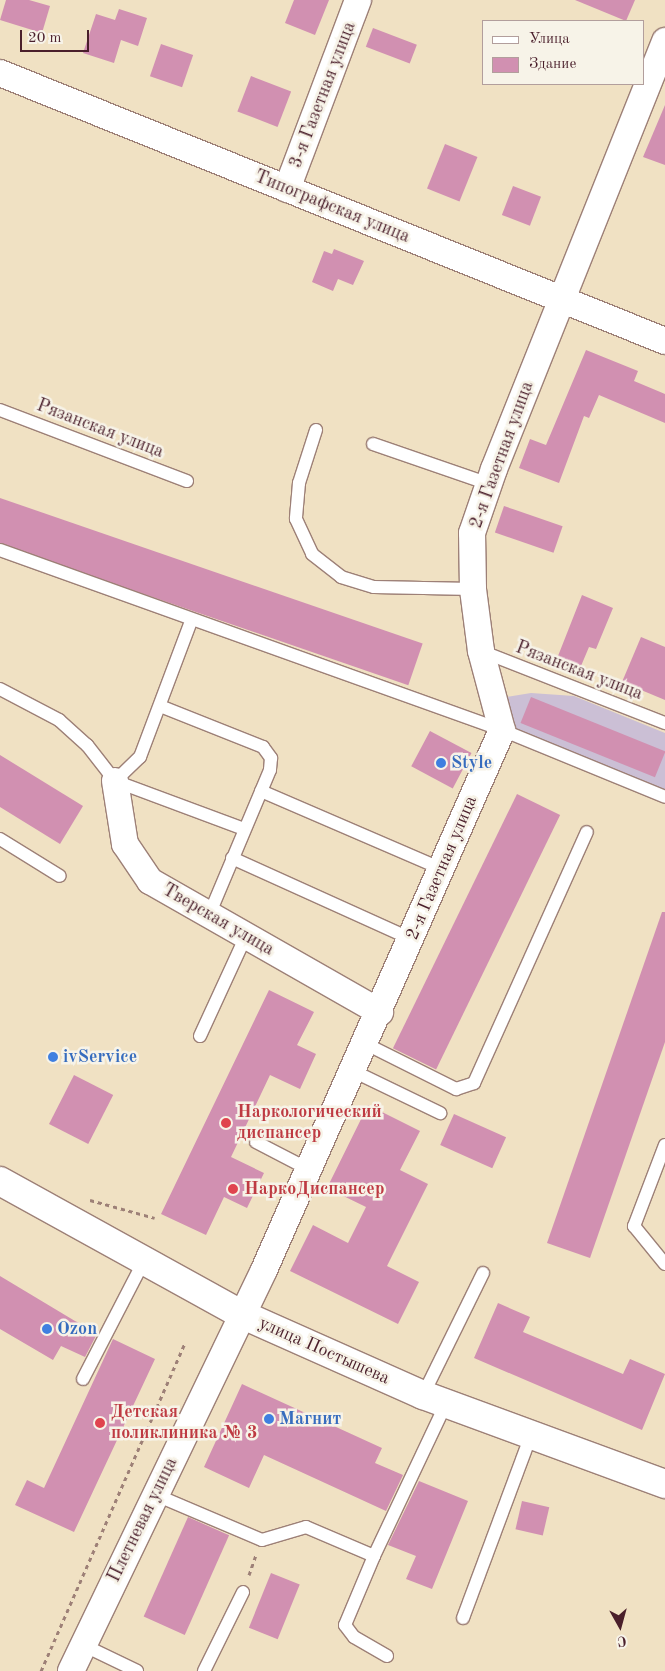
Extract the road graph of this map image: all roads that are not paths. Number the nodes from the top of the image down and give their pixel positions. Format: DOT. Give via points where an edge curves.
graph roads {
  1 [pos="358,0"];
  2 [pos="665,41"];
  3 [pos="0,73"];
  4 [pos="287,189"];
  5 [pos="562,300"];
  6 [pos="665,342"];
  7 [pos="0,410"];
  8 [pos="316,430"];
  9 [pos="373,444"];
  10 [pos="187,481"];
  11 [pos="489,484"];
  12 [pos="0,550"];
  13 [pos="473,589"];
  14 [pos="192,619"];
  15 [pos="481,651"];
  16 [pos="0,689"];
  17 [pos="160,706"];
  18 [pos="665,723"];
  19 [pos="502,730"];
  20 [pos="115,781"];
  21 [pos="261,791"];
  22 [pos="665,797"];
  23 [pos="244,829"];
  24 [pos="587,832"];
  25 [pos="0,839"];
  26 [pos="232,858"];
  27 [pos="442,869"];
  28 [pos="60,876"];
  29 [pos="209,915"];
  30 [pos="246,936"];
  31 [pos="412,939"];
  32 [pos="380,1012"];
  33 [pos="200,1036"];
  34 [pos="366,1044"];
  35 [pos="354,1071"];
  36 [pos="440,1113"];
  37 [pos="256,1142"];
  38 [pos="665,1144"];
  39 [pos="310,1170"];
  40 [pos="0,1181"];
  41 [pos="144,1261"];
  42 [pos="665,1264"];
  43 [pos="483,1273"];
  44 [pos="243,1315"];
  45 [pos="83,1379"];
  46 [pos="435,1399"];
  47 [pos="531,1435"];
  48 [pos="665,1484"];
  49 [pos="156,1495"];
  50 [pos="374,1556"];
  51 [pos="243,1592"];
  52 [pos="464,1618"];
  53 [pos="83,1645"];
  54 [pos="387,1656"];
  55 [pos="70,1671"];
  56 [pos="137,1671"];
  57 [pos="204,1671"];
  1 -- 4 [label="street, 3-я Газетная улица"];
  2 -- 5 [label="street, 2-я Газетная улица"];
  3 -- 4 [label="street, Типографская улица"];
  4 -- 5 [label="street, Типографская улица"];
  5 -- 6 [label="street, Типографская улица"];
  5 -- 11 [label="street, 2-я Газетная улица"];
  7 -- 10 [label="lane, Рязанская улица"];
  8 -- 13 [label="lane" via="299,483 296,519 312,554 341,577 374,587"];
  9 -- 11 [label="lane"];
  11 -- 13 [label="street, 2-я Газетная улица" via="472,533"];
  12 -- 14 [label="lane"];
  13 -- 15 [label="street, 2-я Газетная улица"];
  14 -- 17 [label="lane"];
  14 -- 19 [label="lane"];
  15 -- 18 [label="lane, Рязанская улица"];
  15 -- 19 [label="street, 2-я Газетная улица"];
  16 -- 20 [label="lane" via="59,720 87,745"];
  17 -- 20 [label="lane" via="140,757"];
  17 -- 21 [label="lane" via="263,747 271,758 270,770"];
  19 -- 22 [label="lane"];
  19 -- 27 [label="street, 2-я Газетная улица"];
  20 -- 23 [label="lane"];
  20 -- 29 [label="street, Тверская улица" via="125,844 150,881"];
  21 -- 23 [label="lane"];
  21 -- 27 [label="lane"];
  23 -- 26 [label="lane"];
  24 -- 34 [label="lane" via="474,1083 456,1089"];
  25 -- 28 [label="lane"];
  26 -- 29 [label="lane"];
  26 -- 31 [label="lane"];
  27 -- 31 [label="street, 2-я Газетная улица"];
  29 -- 30 [label="street, Тверская улица"];
  30 -- 32 [label="street, Тверская улица"];
  30 -- 33 [label="lane"];
  31 -- 32 [label="street, 2-я Газетная улица"];
  32 -- 34 [label="street, 2-я Газетная улица"];
  34 -- 35 [label="street, 2-я Газетная улица"];
  35 -- 36 [label="lane"];
  35 -- 39 [label="street, 2-я Газетная улица"];
  37 -- 39 [label="lane"];
  38 -- 42 [label="lane" via="634,1226"];
  39 -- 44 [label="street, 2-я Газетная улица"];
  40 -- 41 [label="main road, улица Постышева"];
  41 -- 44 [label="main road, улица Постышева"];
  41 -- 45 [label="lane"];
  43 -- 46 [label="lane"];
  44 -- 46 [label="main road, улица Постышева"];
  44 -- 49 [label="street, Плетневая улица"];
  46 -- 47 [label="main road, улица Постышева"];
  46 -- 50 [label="lane"];
  47 -- 48 [label="main road, улица Постышева"];
  47 -- 52 [label="lane"];
  49 -- 50 [label="lane" via="262,1540 306,1527"];
  49 -- 53 [label="street, Плетневая улица"];
  50 -- 54 [label="lane" via="345,1625 354,1637"];
  51 -- 57 [label="lane"];
  53 -- 55 [label="street, Плетневая улица"];
  53 -- 56 [label="lane"];
}
